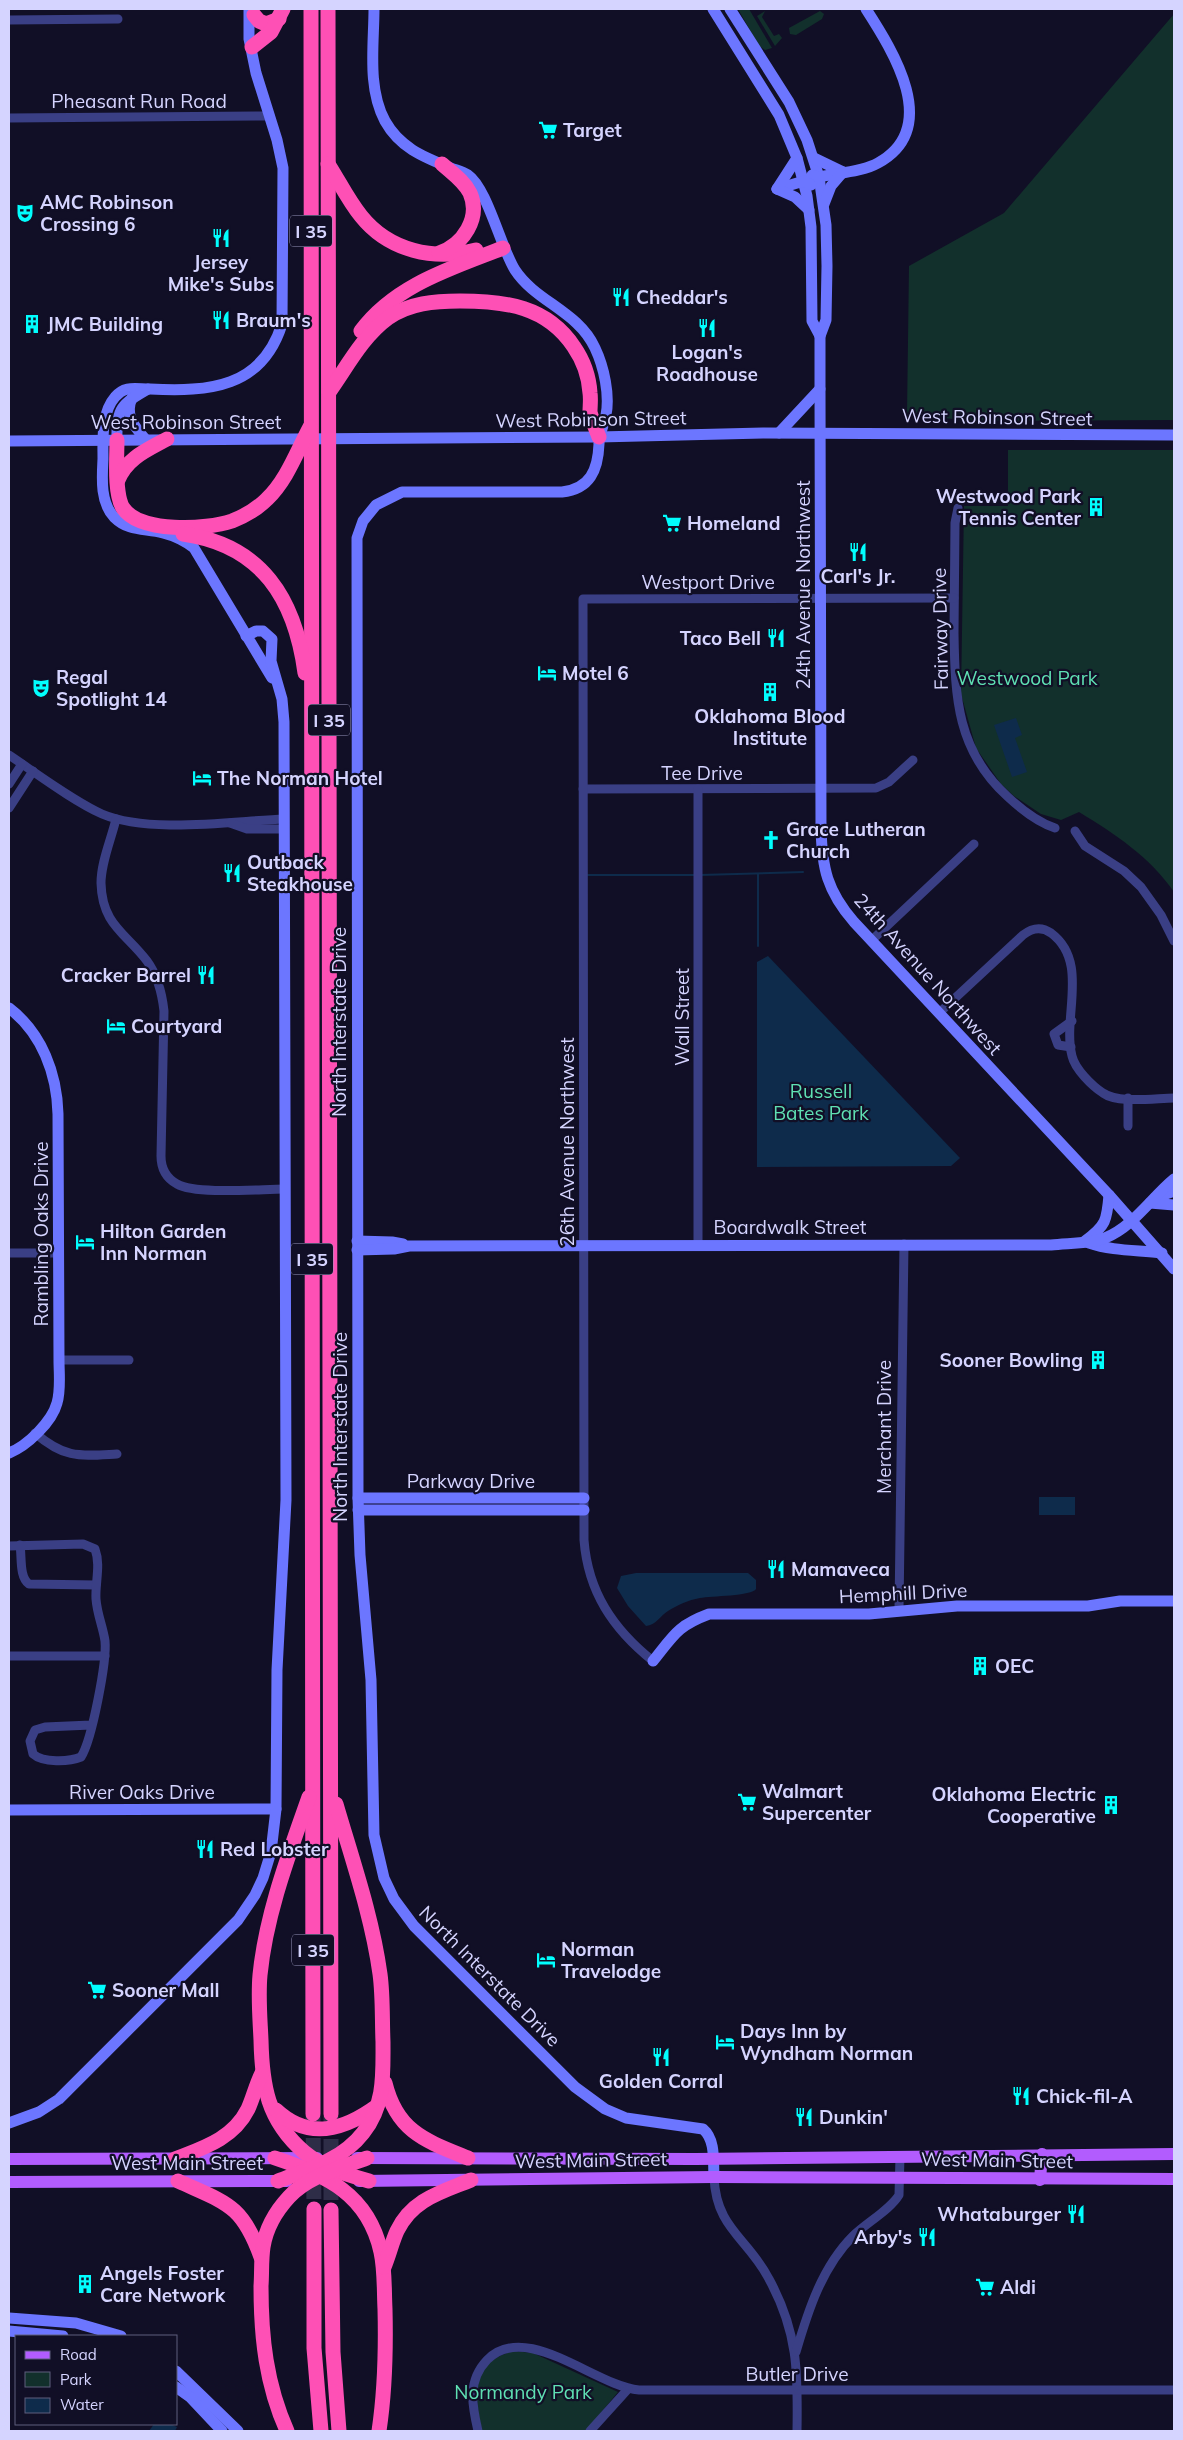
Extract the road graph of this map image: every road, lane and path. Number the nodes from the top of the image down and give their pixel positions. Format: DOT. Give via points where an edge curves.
graph roads {
  1 [pos="311,9"];
  2 [pos="328,9"];
  3 [pos="374,9"];
  4 [pos="713,9"];
  5 [pos="730,9"];
  6 [pos="866,9"];
  7 [pos="253,11"];
  8 [pos="281,14"];
  9 [pos="118,19"];
  10 [pos="9,20"];
  11 [pos="252,47"];
  12 [pos="778,113"];
  13 [pos="270,116"];
  14 [pos="9,118"];
  15 [pos="797,158"];
  16 [pos="814,158"];
  17 [pos="328,163"];
  18 [pos="442,164"];
  19 [pos="843,172"];
  20 [pos="819,178"];
  21 [pos="804,181"];
  22 [pos="777,189"];
  23 [pos="824,204"];
  24 [pos="809,210"];
  25 [pos="502,244"];
  26 [pos="433,255"];
  27 [pos="827,266"];
  28 [pos="820,336"];
  29 [pos="148,389"];
  30 [pos="820,389"];
  31 [pos="329,392"];
  32 [pos="132,397"];
  33 [pos="312,423"];
  34 [pos="779,433"];
  35 [pos="820,433"];
  36 [pos="1174,435"];
  37 [pos="599,437"];
  38 [pos="167,439"];
  39 [pos="110,440"];
  40 [pos="146,440"];
  41 [pos="9,441"];
  42 [pos="118,480"];
  43 [pos="958,508"];
  44 [pos="162,533"];
  45 [pos="821,598"];
  46 [pos="954,598"];
  47 [pos="583,599"];
  48 [pos="246,636"];
  49 [pos="276,683"];
  50 [pos="312,732"];
  51 [pos="9,755"];
  52 [pos="913,760"];
  53 [pos="22,764"];
  54 [pos="33,771"];
  55 [pos="9,784"];
  56 [pos="698,789"];
  57 [pos="820,789"];
  58 [pos="583,790"];
  59 [pos="9,808"];
  60 [pos="116,819"];
  61 [pos="284,824"];
  62 [pos="1055,828"];
  63 [pos="1075,831"];
  64 [pos="974,844"];
  65 [pos="872,940"];
  66 [pos="1174,941"];
  67 [pos="9,1008"];
  68 [pos="939,1013"];
  69 [pos="1072,1021"];
  70 [pos="1071,1047"];
  71 [pos="1128,1098"];
  72 [pos="1174,1098"];
  73 [pos="1128,1126"];
  74 [pos="1174,1179"];
  75 [pos="284,1189"];
  76 [pos="1174,1191"];
  77 [pos="1108,1195"];
  78 [pos="1153,1200"];
  79 [pos="1174,1205"];
  80 [pos="1131,1220"];
  81 [pos="1085,1241"];
  82 [pos="904,1244"];
  83 [pos="583,1245"];
  84 [pos="698,1245"];
  85 [pos="357,1246"];
  86 [pos="9,1253"];
  87 [pos="58,1253"];
  88 [pos="1162,1253"];
  89 [pos="1174,1269"];
  90 [pos="59,1360"];
  91 [pos="129,1360"];
  92 [pos="35,1433"];
  93 [pos="9,1453"];
  94 [pos="118,1454"];
  95 [pos="358,1504"];
  96 [pos="584,1504"];
  97 [pos="20,1545"];
  98 [pos="9,1546"];
  99 [pos="96,1585"];
  100 [pos="1174,1601"];
  101 [pos="899,1609"];
  102 [pos="9,1656"];
  103 [pos="104,1656"];
  104 [pos="653,1661"];
  105 [pos="91,1725"];
  106 [pos="313,1786"];
  107 [pos="330,1786"];
  108 [pos="276,1809"];
  109 [pos="9,1810"];
  110 [pos="262,2073"];
  111 [pos="383,2074"];
  112 [pos="269,2104"];
  113 [pos="378,2105"];
  114 [pos="313,2114"];
  115 [pos="331,2114"];
  116 [pos="9,2123"];
  117 [pos="1042,2154"];
  118 [pos="1174,2154"];
  119 [pos="900,2156"];
  120 [pos="275,2158"];
  121 [pos="367,2158"];
  122 [pos="468,2158"];
  123 [pos="9,2159"];
  124 [pos="175,2159"];
  125 [pos="713,2159"];
  126 [pos="322,2170"];
  127 [pos="714,2177"];
  128 [pos="900,2178"];
  129 [pos="1174,2179"];
  130 [pos="471,2180"];
  131 [pos="1040,2180"];
  132 [pos="278,2181"];
  133 [pos="369,2181"];
  134 [pos="9,2182"];
  135 [pos="178,2182"];
  136 [pos="314,2209"];
  137 [pos="331,2210"];
  138 [pos="262,2259"];
  139 [pos="383,2268"];
  140 [pos="9,2318"];
  141 [pos="10,2331"];
  142 [pos="53,2335"];
  143 [pos="118,2335"];
  144 [pos="796,2352"];
  145 [pos="178,2373"];
  146 [pos="178,2388"];
  147 [pos="628,2389"];
  148 [pos="798,2390"];
  149 [pos="1174,2390"];
  150 [pos="222,2431"];
  151 [pos="238,2431"];
  152 [pos="287,2431"];
  153 [pos="321,2431"];
  154 [pos="339,2431"];
  155 [pos="379,2431"];
  156 [pos="478,2431"];
  157 [pos="590,2431"];
  158 [pos="798,2431"];
  1 -- 33 [label="highway, I 35"];
  2 -- 17 [label="highway, I 35"];
  3 -- 18 [label="main road, North Interstate Drive" via="374,77 384,120 402,143 418,155"];
  4 -- 12 [label="main road, 24th Avenue Northwest"];
  5 -- 16 [label="main road, 24th Avenue Northwest" via="789,102"];
  6 -- 19 [label="main road" via="881,32 907,88 910,115 906,132 895,151 877,163"];
  7 -- 8 [label="highway" via="259,21 266,24"];
  7 -- 11 [label="main road" via="255,39"];
  8 -- 11 [label="highway" via="271,32"];
  9 -- 10 [label="street"];
  11 -- 13 [label="main road" via="257,78"];
  12 -- 15 [label="main road, 24th Avenue Northwest"];
  12 -- 20 [label="main road" via="795,131 810,172"];
  13 -- 14 [label="street, Pheasant Run Road"];
  13 -- 29 [label="main road" via="280,150 284,187 284,314 275,344 258,367 232,382 200,388"];
  15 -- 21 [label="main road, 24th Avenue Northwest"];
  15 -- 22 [label="main road"];
  16 -- 19 [label="main road"];
  16 -- 20 [label="main road, 24th Avenue Northwest"];
  17 -- 26 [label="highway" via="351,202 372,228 397,245"];
  17 -- 31 [label="highway, I 35"];
  18 -- 25 [label="main road, North Interstate Drive" via="469,176 478,187"];
  18 -- 26 [label="highway" via="470,193 473,212 463,238 446,251"];
  19 -- 20 [label="main road"];
  19 -- 23 [label="main road" via="831,186"];
  20 -- 23 [label="main road, 24th Avenue Northwest"];
  21 -- 22 [label="main road"];
  21 -- 24 [label="main road, 24th Avenue Northwest"];
  21 -- 27 [label="main road" via="811,185 814,193 819,238"];
  22 -- 24 [label="main road" via="795,197"];
  23 -- 27 [label="main road, 24th Avenue Northwest"];
  24 -- 28 [label="main road, 24th Avenue Northwest" via="812,321"];
  25 -- 26 [label="highway" via="460,254"];
  25 -- 31 [label="highway" via="421,282 382,308 354,340"];
  25 -- 37 [label="main road, North Interstate Drive" via="523,280 569,315 595,349 605,379 606,398 606,413"];
  27 -- 28 [label="main road, 24th Avenue Northwest" via="826,320"];
  28 -- 30 [label="main road, 24th Avenue Northwest"];
  29 -- 32 [label="main road"];
  29 -- 39 [label="main road" via="130,388 115,397 107,412"];
  30 -- 34 [label="main road"];
  30 -- 35 [label="main road, 24th Avenue Northwest"];
  31 -- 37 [label="highway" via="368,336 400,311 431,302 505,302 548,320 569,340 585,370 590,413"];
  31 -- 107 [label="highway, I 35"];
  32 -- 39 [label="main road" via="119,414"];
  32 -- 40 [label="main road" via="128,407 130,420"];
  33 -- 42 [label="highway" via="275,491 254,510 226,523 191,527 141,522 131,517 121,504"];
  33 -- 50 [label="highway, I 35"];
  34 -- 35 [label="main road, West Robinson Street"];
  34 -- 37 [label="main road, West Robinson Street"];
  35 -- 36 [label="main road, West Robinson Street"];
  35 -- 45 [label="main road, 24th Avenue Northwest"];
  37 -- 38 [label="main road, West Robinson Street"];
  37 -- 85 [label="main road, North Interstate Drive" via="596,470 579,488 562,492 402,492 376,506 359,530 356,548"];
  38 -- 40 [label="main road, West Robinson Street"];
  38 -- 42 [label="highway" via="132,460"];
  39 -- 40 [label="main road, West Robinson Street"];
  39 -- 41 [label="main road, West Robinson Street"];
  39 -- 42 [label="highway"];
  39 -- 44 [label="main road" via="102,484 108,508 130,528"];
  43 -- 46 [label="street, Fairway Drive"];
  44 -- 48 [label="main road" via="181,540 199,555"];
  44 -- 50 [label="highway" via="201,537 229,547 254,564 278,590 288,607 299,644"];
  45 -- 46 [label="street, Westport Drive"];
  45 -- 47 [label="street, Westport Drive"];
  45 -- 57 [label="main road, 24th Avenue Northwest"];
  46 -- 62 [label="street, Fairway Drive" via="956,697 982,768 1000,791 1025,812"];
  47 -- 58 [label="street, 26th Avenue Northwest"];
  48 -- 49 [label="main road"];
  48 -- 49 [label="main road" via="260,630 270,635"];
  49 -- 61 [label="main road" via="283,707"];
  50 -- 106 [label="highway, I 35"];
  51 -- 53 [label="street"];
  52 -- 57 [label="street, Tee Drive" via="881,786"];
  53 -- 54 [label="street"];
  53 -- 55 [label="street"];
  54 -- 59 [label="street"];
  54 -- 60 [label="street" via="90,808"];
  56 -- 57 [label="street, Tee Drive"];
  56 -- 58 [label="street, Tee Drive"];
  56 -- 84 [label="street, Wall Street"];
  57 -- 65 [label="main road, 24th Avenue Northwest" via="824,873 844,911"];
  58 -- 83 [label="street, 26th Avenue Northwest"];
  60 -- 61 [label="street" via="150,824 230,823 247,830"];
  60 -- 75 [label="street" via="102,872 102,898 111,921 147,960 162,992 163,1169 171,1180 189,1188"];
  61 -- 75 [label="main road"];
  63 -- 66 [label="street" via="1085,846 1124,871 1141,887"];
  64 -- 65 [label="street"];
  65 -- 68 [label="main road, 24th Avenue Northwest"];
  67 -- 87 [label="main road, Rambling Oaks Drive" via="36,1037 56,1084"];
  68 -- 69 [label="street" via="1023,934 1041,929 1053,935 1070,958"];
  68 -- 77 [label="main road, 24th Avenue Northwest"];
  69 -- 70 [label="street"];
  69 -- 70 [label="street" via="1054,1034 1058,1044"];
  70 -- 71 [label="street" via="1076,1065 1098,1090 1113,1099"];
  71 -- 72 [label="street"];
  71 -- 73 [label="street"];
  74 -- 78 [label="main road, Boardwalk Street"];
  75 -- 108 [label="main road" via="286,1500 277,1670"];
  76 -- 78 [label="main road"];
  77 -- 80 [label="main road, 24th Avenue Northwest"];
  77 -- 81 [label="main road" via="1104,1224"];
  78 -- 79 [label="main road"];
  78 -- 80 [label="main road, Boardwalk Street"];
  80 -- 81 [label="main road, Boardwalk Street" via="1104,1238"];
  80 -- 88 [label="main road, 24th Avenue Northwest"];
  81 -- 82 [label="main road, Boardwalk Street" via="1051,1245"];
  81 -- 88 [label="main road" via="1107,1249 1131,1248"];
  82 -- 84 [label="main road, Boardwalk Street"];
  82 -- 101 [label="street, Merchant Drive"];
  83 -- 84 [label="main road, Boardwalk Street"];
  83 -- 85 [label="main road, Boardwalk Street" via="410,1246 394,1249"];
  83 -- 96 [label="street, 26th Avenue Northwest"];
  85 -- 95 [label="main road, North Interstate Drive"];
  86 -- 87 [label="street"];
  87 -- 90 [label="main road, Rambling Oaks Drive"];
  88 -- 89 [label="main road, 24th Avenue Northwest"];
  90 -- 91 [label="street"];
  90 -- 92 [label="main road, Rambling Oaks Drive" via="57,1405"];
  92 -- 93 [label="main road, Rambling Oaks Drive"];
  92 -- 94 [label="street" via="69,1455"];
  95 -- 96 [label="main road, Parkway Drive"];
  95 -- 125 [label="main road, North Interstate Drive" via="371,1680 374,1835 379,1864 390,1891 423,1936 586,2096 626,2118 703,2129 711,2138"];
  96 -- 104 [label="street, 26th Avenue Northwest" via="586,1560 600,1601 621,1632"];
  97 -- 98 [label="street"];
  97 -- 99 [label="street" via="23,1574 30,1584"];
  97 -- 99 [label="street" via="91,1546 96,1553"];
  99 -- 103 [label="street"];
  100 -- 101 [label="main road, Hemphill Drive" via="1120,1601 1092,1606"];
  101 -- 104 [label="main road, Hemphill Drive" via="869,1614 710,1614 676,1631"];
  102 -- 103 [label="street"];
  103 -- 105 [label="street"];
  105 -- 105 [label="street" via="35,1730 30,1741 33,1754 44,1760 79,1759 85,1750"];
  106 -- 110 [label="highway" via="294,1839 263,1953 259,1994"];
  106 -- 114 [label="highway, I 35"];
  107 -- 111 [label="highway" via="380,1972"];
  107 -- 115 [label="highway, I 35"];
  108 -- 109 [label="main road, River Oaks Drive"];
  108 -- 116 [label="main road" via="268,1866 255,1895 238,1920 64,2095 39,2112"];
  110 -- 112 [label="highway"];
  110 -- 124 [label="highway" via="249,2107 236,2126 214,2143"];
  111 -- 113 [label="highway"];
  111 -- 122 [label="highway" via="392,2104 407,2127 429,2143"];
  112 -- 113 [label="highway" via="291,2122 318,2129 346,2126"];
  112 -- 126 [label="highway" via="288,2134"];
  113 -- 126 [label="highway" via="362,2134"];
  117 -- 118 [label="main road, West Main Street"];
  117 -- 119 [label="main road, West Main Street"];
  117 -- 131 [label="main road"];
  119 -- 125 [label="main road, West Main Street"];
  119 -- 128 [label="street"];
  120 -- 124 [label="main road, West Main Street"];
  120 -- 126 [label="highway"];
  121 -- 122 [label="main road, West Main Street"];
  121 -- 126 [label="highway"];
  122 -- 125 [label="main road, West Main Street"];
  123 -- 124 [label="main road, West Main Street"];
  125 -- 127 [label="main road, North Interstate Drive"];
  126 -- 132 [label="highway"];
  126 -- 133 [label="highway"];
  126 -- 138 [label="highway" via="290,2196 273,2218 265,2237"];
  126 -- 139 [label="highway" via="350,2196 365,2216 378,2240"];
  127 -- 128 [label="main road, West Main Street"];
  127 -- 130 [label="main road, West Main Street"];
  127 -- 144 [label="street" via="720,2212 768,2277 781,2303"];
  128 -- 131 [label="main road, West Main Street" via="1006,2177"];
  128 -- 144 [label="street" via="897,2198 851,2238 825,2274 811,2303"];
  129 -- 131 [label="main road, West Main Street"];
  130 -- 133 [label="main road, West Main Street"];
  130 -- 139 [label="highway" via="429,2197 409,2212 398,2228"];
  132 -- 135 [label="main road, West Main Street"];
  134 -- 135 [label="main road, West Main Street"];
  135 -- 138 [label="highway" via="217,2197 237,2212 250,2228"];
  136 -- 153 [label="highway" via="314,2348"];
  137 -- 154 [label="highway" via="333,2352"];
  138 -- 152 [label="highway" via="262,2338 266,2369"];
  139 -- 155 [label="highway" via="385,2363"];
  140 -- 143 [label="main road" via="76,2323"];
  141 -- 142 [label="main road"];
  144 -- 148 [label="street"];
  145 -- 151 [label="main road"];
  146 -- 150 [label="main road"];
  147 -- 148 [label="street, Butler Drive"];
  147 -- 156 [label="street, Butler Drive" via="540,2350 514,2347 498,2352 477,2371 472,2390"];
  147 -- 157 [label="street"];
  148 -- 149 [label="street, Butler Drive"];
  148 -- 158 [label="street"];
}
